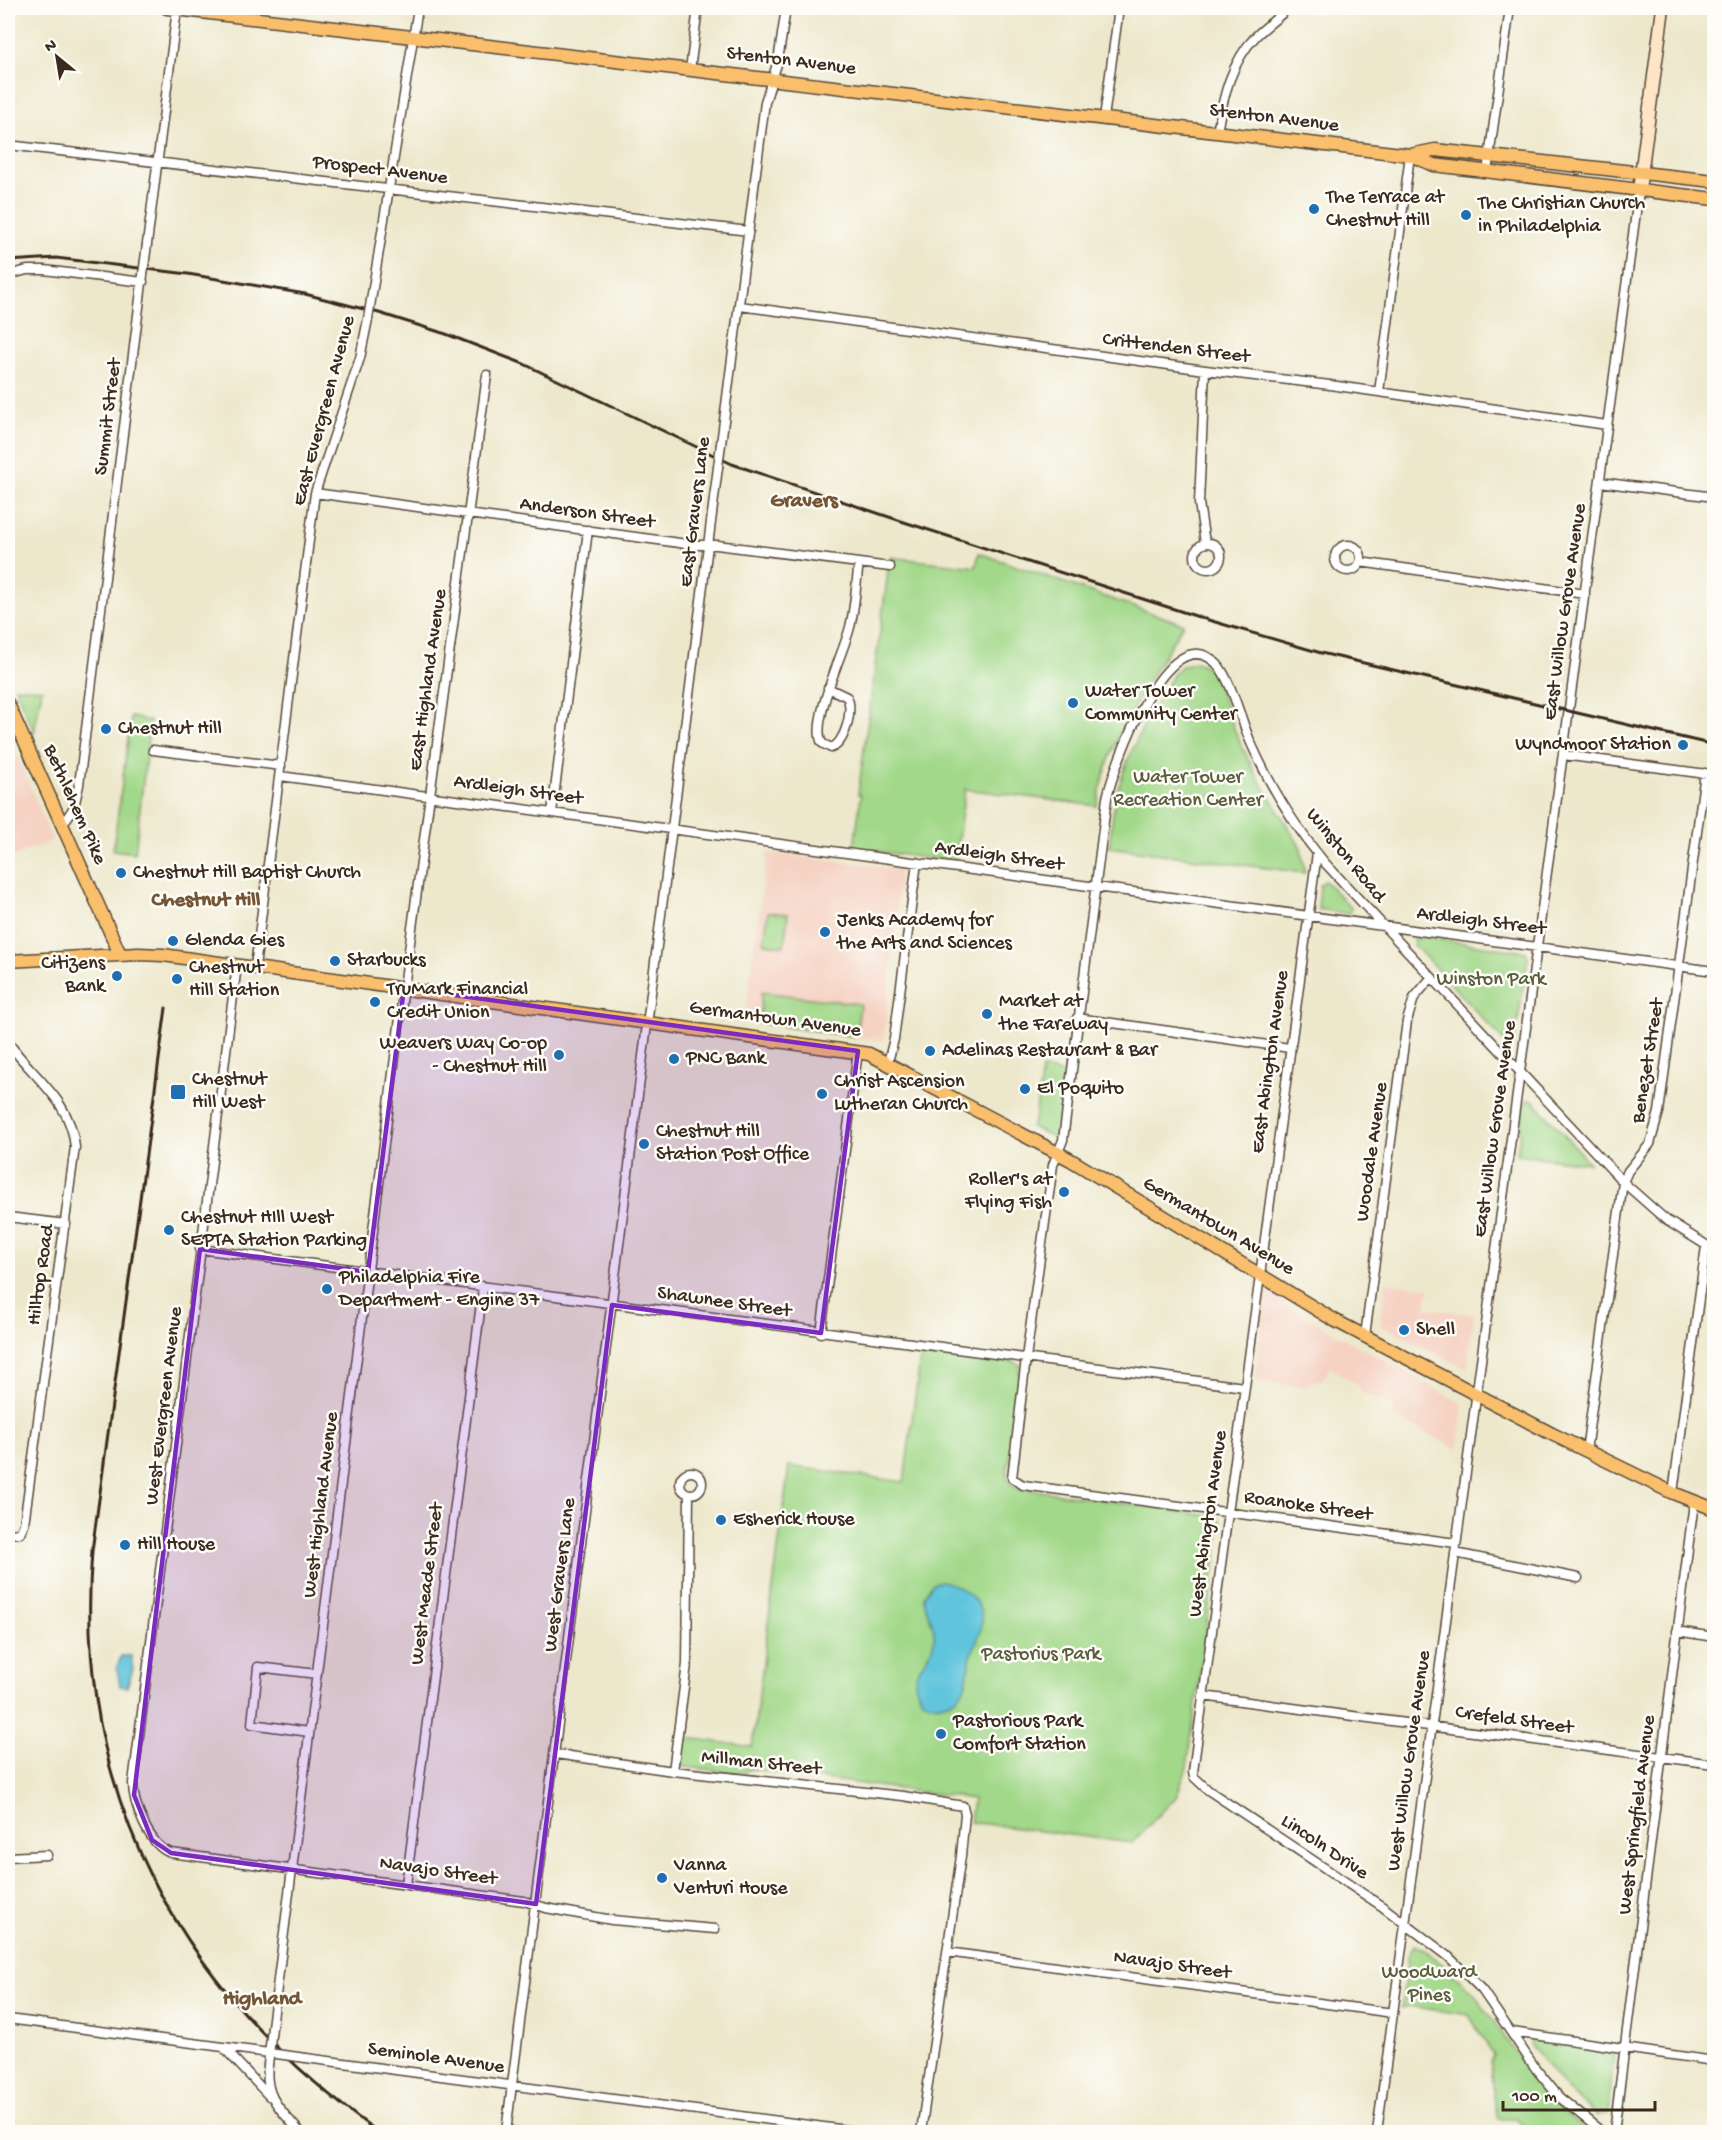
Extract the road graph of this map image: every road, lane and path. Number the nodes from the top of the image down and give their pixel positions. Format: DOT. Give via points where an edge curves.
graph roads {
  1 [pos="172,8"];
  2 [pos="418,8"];
  3 [pos="698,8"];
  4 [pos="786,8"];
  5 [pos="1119,8"];
  6 [pos="1288,8"];
  7 [pos="1510,8"];
  8 [pos="1663,8"];
  9 [pos="412,36"];
  10 [pos="690,69"];
  11 [pos="771,79"];
  12 [pos="1104,118"];
  13 [pos="1217,132"];
  14 [pos="8,145"];
  15 [pos="1410,155"];
  16 [pos="1488,155"];
  17 [pos="158,162"];
  18 [pos="1487,172"];
  19 [pos="1640,173"];
  20 [pos="1714,181"];
  21 [pos="388,189"];
  22 [pos="1639,190"];
  23 [pos="1714,199"];
  24 [pos="749,231"];
  25 [pos="8,275"];
  26 [pos="143,278"];
  27 [pos="740,306"];
  28 [pos="1205,370"];
  29 [pos="487,375"];
  30 [pos="1379,392"];
  31 [pos="1607,426"];
  32 [pos="1600,482"];
  33 [pos="315,493"];
  34 [pos="1714,497"];
  35 [pos="468,514"];
  36 [pos="588,530"];
  37 [pos="1204,543"];
  38 [pos="708,545"];
  39 [pos="1360,562"];
  40 [pos="859,563"];
  41 [pos="890,567"];
  42 [pos="1585,594"];
  43 [pos="828,688"];
  44 [pos="8,704"];
  45 [pos="153,750"];
  46 [pos="1563,755"];
  47 [pos="280,771"];
  48 [pos="1710,774"];
  49 [pos="430,796"];
  50 [pos="552,813"];
  51 [pos="62,826"];
  52 [pos="672,829"];
  53 [pos="1317,853"];
  54 [pos="917,862"];
  55 [pos="1095,886"];
  56 [pos="1308,916"];
  57 [pos="1381,926"];
  58 [pos="1537,946"];
  59 [pos="120,954"];
  60 [pos="8,961"];
  61 [pos="237,965"];
  62 [pos="1679,966"];
  63 [pos="255,968"];
  64 [pos="1714,971"];
  65 [pos="1431,978"];
  66 [pos="404,988"];
  67 [pos="1077,1018"];
  68 [pos="647,1022"];
  69 [pos="8,1042"];
  70 [pos="1290,1047"];
  71 [pos="858,1051"];
  72 [pos="888,1062"];
  73 [pos="1520,1072"];
  74 [pos="1058,1153"];
  75 [pos="1623,1182"];
  76 [pos="8,1216"];
  77 [pos="66,1224"];
  78 [pos="1710,1248"];
  79 [pos="200,1249"];
  80 [pos="368,1272"];
  81 [pos="1260,1275"];
  82 [pos="483,1288"];
  83 [pos="612,1305"];
  84 [pos="820,1333"];
  85 [pos="1365,1336"];
  86 [pos="1026,1358"];
  87 [pos="1244,1387"];
  88 [pos="1476,1395"];
  89 [pos="1586,1451"];
  90 [pos="1673,1493"];
  91 [pos="689,1494"];
  92 [pos="1694,1502"];
  93 [pos="1714,1509"];
  94 [pos="1227,1512"];
  95 [pos="8,1534"];
  96 [pos="1456,1548"];
  97 [pos="1578,1578"];
  98 [pos="1677,1631"];
  99 [pos="1714,1636"];
  100 [pos="317,1674"];
  101 [pos="1203,1696"];
  102 [pos="1431,1726"];
  103 [pos="309,1732"];
  104 [pos="556,1754"];
  105 [pos="1661,1757"];
  106 [pos="1714,1764"];
  107 [pos="673,1771"];
  108 [pos="1194,1778"];
  109 [pos="158,1846"];
  110 [pos="47,1855"];
  111 [pos="8,1857"];
  112 [pos="293,1869"];
  113 [pos="406,1885"];
  114 [pos="536,1904"];
  115 [pos="1405,1923"];
  116 [pos="715,1929"];
  117 [pos="947,1952"];
  118 [pos="1393,2013"];
  119 [pos="8,2019"];
  120 [pos="1512,2032"];
  121 [pos="224,2048"];
  122 [pos="1626,2049"];
  123 [pos="269,2053"];
  124 [pos="1714,2061"];
  125 [pos="512,2086"];
  126 [pos="271,2098"];
  127 [pos="300,2133"];
  128 [pos="506,2133"];
  129 [pos="861,2133"];
  130 [pos="921,2133"];
  131 [pos="1377,2133"];
  132 [pos="1602,2133"];
  133 [pos="1614,2133"];
  1 -- 9 [label="main road, Stenton Avenue"];
  1 -- 17 [label="street, Summit Street"];
  2 -- 9 [label="street, East Evergreen Avenue"];
  3 -- 10 [label="street"];
  4 -- 11 [label="street, East Gravers Lane" via="778,61"];
  5 -- 12 [label="street"];
  6 -- 13 [label="street" via="1254,37 1236,65 1226,87"];
  7 -- 16 [label="street"];
  8 -- 19 [label="street"];
  9 -- 10 [label="main road, Stenton Avenue"];
  9 -- 21 [label="street, East Evergreen Avenue"];
  10 -- 11 [label="main road, Stenton Avenue"];
  11 -- 12 [label="main road, Stenton Avenue"];
  11 -- 24 [label="street, East Gravers Lane"];
  12 -- 13 [label="main road, Stenton Avenue"];
  13 -- 15 [label="main road, Stenton Avenue"];
  14 -- 17 [label="street, Prospect Avenue"];
  15 -- 16 [label="main road, Stenton Avenue" via="1435,150"];
  15 -- 18 [label="main road, Stenton Avenue" via="1434,165"];
  15 -- 30 [label="street"];
  16 -- 18 [label="street"];
  16 -- 19 [label="main road, Stenton Avenue"];
  17 -- 21 [label="street, Prospect Avenue"];
  17 -- 26 [label="street, Summit Street, bridge"];
  18 -- 22 [label="main road, Stenton Avenue"];
  19 -- 20 [label="main road, Stenton Avenue"];
  19 -- 22 [label="street"];
  21 -- 24 [label="street, Prospect Avenue"];
  21 -- 33 [label="street, East Evergreen Avenue, bridge" via="360,358"];
  22 -- 23 [label="main road, Stenton Avenue"];
  22 -- 31 [label="street, East Willow Grove Avenue"];
  24 -- 27 [label="street, East Gravers Lane"];
  25 -- 26 [label="street" via="44,270"];
  26 -- 51 [label="street, Summit Street" via="81,776 74,807"];
  27 -- 28 [label="street, Crittenden Street"];
  27 -- 38 [label="street, East Gravers Lane, bridge"];
  28 -- 30 [label="street, Crittenden Street"];
  28 -- 37 [label="street" via="1199,503"];
  29 -- 35 [label="street, East Highland Avenue"];
  30 -- 31 [label="street, Crittenden Street"];
  31 -- 32 [label="street, East Willow Grove Avenue"];
  32 -- 34 [label="street"];
  32 -- 42 [label="street, East Willow Grove Avenue"];
  33 -- 35 [label="street, Anderson Street"];
  33 -- 47 [label="street, East Evergreen Avenue"];
  35 -- 36 [label="street, Anderson Street"];
  35 -- 49 [label="street, East Highland Avenue"];
  36 -- 38 [label="street, Anderson Street"];
  36 -- 50 [label="street"];
  38 -- 40 [label="street, Anderson Street"];
  38 -- 52 [label="street, East Gravers Lane"];
  39 -- 42 [label="street"];
  40 -- 41 [label="street, Anderson Street"];
  40 -- 43 [label="street" via="851,624"];
  42 -- 46 [label="street, East Willow Grove Avenue"];
  43 -- 43 [label="street" via="847,697 850,705 842,738 831,747 822,743 819,734"];
  44 -- 51 [label="main road, Bethlehem Pike"];
  45 -- 47 [label="street, Ardleigh Street"];
  46 -- 48 [label="street"];
  46 -- 58 [label="street, East Willow Grove Avenue"];
  47 -- 49 [label="street, Ardleigh Street"];
  47 -- 63 [label="street, East Evergreen Avenue"];
  48 -- 62 [label="street, Benezet Street"];
  49 -- 50 [label="street, Ardleigh Street"];
  49 -- 66 [label="street, East Highland Avenue"];
  50 -- 52 [label="street, Ardleigh Street"];
  51 -- 59 [label="main road, Bethlehem Pike"];
  52 -- 54 [label="street, Ardleigh Street"];
  52 -- 68 [label="street, East Gravers Lane"];
  53 -- 55 [label="street, Winston Road" via="1268,778 1222,670 1211,659 1184,656 1167,669 1125,745 1109,788"];
  53 -- 56 [label="street, East Abington Avenue"];
  53 -- 57 [label="street, Winston Road"];
  54 -- 55 [label="street, Ardleigh Street"];
  54 -- 72 [label="street"];
  55 -- 56 [label="street, Ardleigh Street"];
  55 -- 67 [label="street"];
  56 -- 57 [label="street, Ardleigh Street"];
  56 -- 70 [label="street, East Abington Avenue"];
  57 -- 58 [label="street, Ardleigh Street"];
  57 -- 65 [label="street, Winston Road"];
  58 -- 62 [label="street, Ardleigh Street"];
  58 -- 73 [label="street, East Willow Grove Avenue"];
  59 -- 60 [label="main road, Germantown Avenue"];
  59 -- 61 [label="main road, Germantown Avenue"];
  61 -- 63 [label="main road, Germantown Avenue"];
  61 -- 79 [label="street, West Evergreen Avenue"];
  62 -- 64 [label="street, Ardleigh Street"];
  62 -- 75 [label="street, Benezet Street" via="1657,1126 1646,1151"];
  63 -- 66 [label="main road, Germantown Avenue"];
  65 -- 73 [label="street, Winston Road"];
  65 -- 85 [label="street, Woodale Avenue" via="1414,998 1407,1021"];
  66 -- 68 [label="main road, Germantown Avenue"];
  66 -- 80 [label="street, West Highland Avenue"];
  67 -- 70 [label="street"];
  67 -- 74 [label="street" via="1063,1140"];
  68 -- 71 [label="main road, Germantown Avenue"];
  68 -- 83 [label="street, West Gravers Lane"];
  69 -- 77 [label="street, Hilltop Road" via="61,1102 72,1127 74,1160"];
  70 -- 81 [label="street, East Abington Avenue"];
  71 -- 72 [label="main road, Germantown Avenue"];
  71 -- 84 [label="street"];
  72 -- 74 [label="main road, Germantown Avenue"];
  73 -- 75 [label="street, Winston Road"];
  73 -- 88 [label="street, East Willow Grove Avenue"];
  74 -- 81 [label="main road, Germantown Avenue"];
  74 -- 86 [label="street" via="1053,1165"];
  75 -- 78 [label="street, Winston Road" via="1666,1220"];
  75 -- 89 [label="street, Benezet Street"];
  76 -- 77 [label="street"];
  77 -- 95 [label="street, Hilltop Road" via="24,1524 20,1533"];
  78 -- 90 [label="street"];
  79 -- 80 [label="street, Shawnee Street"];
  79 -- 109 [label="street, West Evergreen Avenue" via="134,1783 134,1795"];
  80 -- 82 [label="street, Shawnee Street"];
  80 -- 100 [label="street, West Highland Avenue"];
  81 -- 85 [label="main road, Germantown Avenue"];
  81 -- 87 [label="street, West Abington Avenue"];
  82 -- 83 [label="street, Shawnee Street"];
  82 -- 113 [label="street, West Meade Street"];
  83 -- 84 [label="street, Shawnee Street"];
  83 -- 104 [label="street, West Gravers Lane"];
  84 -- 86 [label="street, Shawnee Street"];
  85 -- 88 [label="main road, Germantown Avenue"];
  86 -- 87 [label="street, Shawnee Street"];
  86 -- 94 [label="street, Roanoke Street" via="1013,1480 1023,1485"];
  87 -- 94 [label="street, West Abington Avenue"];
  88 -- 89 [label="main road, Germantown Avenue"];
  88 -- 96 [label="street, West Willow Grove Avenue"];
  89 -- 90 [label="main road, Germantown Avenue"];
  90 -- 92 [label="main road, Germantown Avenue"];
  91 -- 107 [label="street" via="687,1665"];
  92 -- 93 [label="main road, Germantown Avenue"];
  92 -- 98 [label="street, West Springfield Avenue"];
  94 -- 96 [label="street, Roanoke Street"];
  94 -- 101 [label="street, West Abington Avenue"];
  96 -- 97 [label="street, Roanoke Street"];
  96 -- 102 [label="street, West Willow Grove Avenue"];
  98 -- 99 [label="street"];
  98 -- 105 [label="street, West Springfield Avenue"];
  100 -- 103 [label="street, West Highland Avenue"];
  100 -- 103 [label="street" via="258,1667 252,1724"];
  101 -- 102 [label="street, Crefeld Street"];
  101 -- 108 [label="street, West Abington Avenue"];
  102 -- 105 [label="street, Crefeld Street"];
  102 -- 115 [label="street, West Willow Grove Avenue"];
  103 -- 112 [label="street, West Highland Avenue"];
  104 -- 107 [label="street, Millman Street"];
  104 -- 114 [label="street, West Gravers Lane"];
  105 -- 106 [label="street, Crefeld Street"];
  105 -- 122 [label="street, West Springfield Avenue"];
  107 -- 117 [label="street, Millman Street" via="963,1806 964,1827"];
  108 -- 115 [label="street, Lincoln Drive"];
  109 -- 112 [label="street, Navajo Street" via="171,1853"];
  110 -- 111 [label="street"];
  112 -- 113 [label="street, Navajo Street"];
  112 -- 123 [label="street, West Highland Avenue, bridge"];
  113 -- 114 [label="street, Navajo Street"];
  114 -- 116 [label="street, Navajo Street" via="612,1920"];
  114 -- 125 [label="street, West Gravers Lane"];
  115 -- 118 [label="street, West Willow Grove Avenue"];
  115 -- 120 [label="street, Lincoln Drive" via="1461,1968"];
  117 -- 118 [label="street, Navajo Street"];
  117 -- 130 [label="street"];
  118 -- 131 [label="street, West Willow Grove Avenue"];
  119 -- 121 [label="street, Seminole Avenue"];
  120 -- 122 [label="street"];
  120 -- 132 [label="street, Lincoln Drive" via="1559,2097"];
  121 -- 123 [label="street, Seminole Avenue, bridge"];
  121 -- 126 [label="street"];
  122 -- 124 [label="street"];
  122 -- 133 [label="street, West Springfield Avenue"];
  123 -- 125 [label="street, Seminole Avenue, bridge"];
  123 -- 126 [label="street, West Highland Avenue, bridge" via="266,2081"];
  125 -- 128 [label="street, West Gravers Lane"];
  125 -- 129 [label="street, Seminole Avenue"];
  126 -- 127 [label="street"];
}
